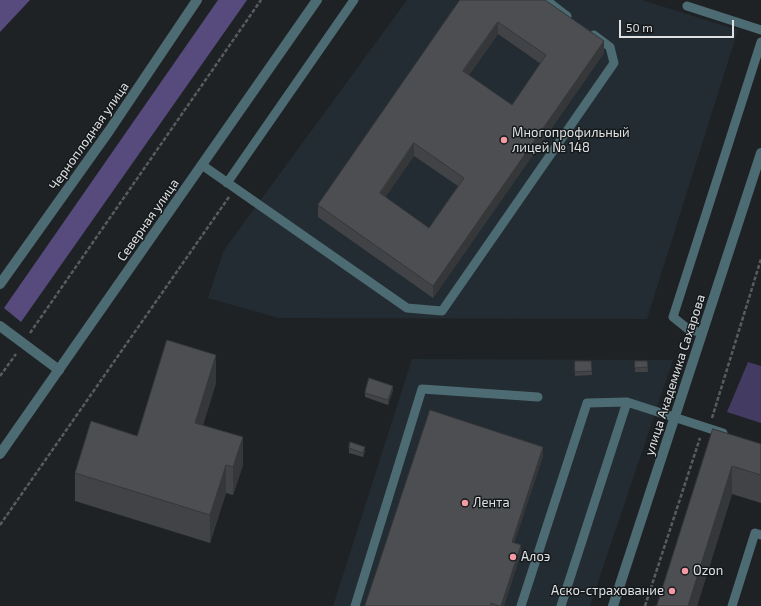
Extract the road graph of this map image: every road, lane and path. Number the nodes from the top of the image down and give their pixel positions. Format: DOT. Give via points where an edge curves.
graph roads {
  1 [pos="197,0"];
  2 [pos="261,0"];
  3 [pos="317,0"];
  4 [pos="354,0"];
  5 [pos="546,0"];
  6 [pos="687,6"];
  7 [pos="761,30"];
  8 [pos="761,42"];
  9 [pos="761,152"];
  10 [pos="202,165"];
  11 [pos="227,183"];
  12 [pos="235,188"];
  13 [pos="0,284"];
  14 [pos="0,326"];
  15 [pos="702,333"];
  16 [pos="23,343"];
  17 [pos="59,370"];
  18 [pos="0,376"];
  19 [pos="538,396"];
  20 [pos="627,402"];
  21 [pos="675,418"];
  22 [pos="731,435"];
  23 [pos="0,454"];
  24 [pos="0,525"];
  25 [pos="761,535"];
  26 [pos="355,606"];
  27 [pos="521,606"];
  28 [pos="561,606"];
  29 [pos="613,606"];
  30 [pos="732,606"];
  1 -- 13 [label="street, Черноплодная улица" via="109,131"];
  2 -- 16 [label="path"];
  3 -- 10 [label="street, Северная улица"];
  4 -- 11 [label="lane"];
  5 -- 12 [label="lane" via="610,48 614,63 442,311 407,308"];
  6 -- 7 [label="lane"];
  8 -- 15 [label="lane" via="673,318 688,329"];
  9 -- 15 [label="street, улица Академика Сахарова"];
  10 -- 11 [label="lane"];
  10 -- 17 [label="street, Северная улица"];
  11 -- 12 [label="lane"];
  12 -- 24 [label="path"];
  14 -- 16 [label="street"];
  15 -- 21 [label="street, улица Академика Сахарова"];
  16 -- 17 [label="street"];
  16 -- 18 [label="path"];
  17 -- 23 [label="street, Северная улица"];
  19 -- 26 [label="lane" via="422,389"];
  20 -- 21 [label="lane"];
  20 -- 27 [label="lane" via="587,403"];
  20 -- 28 [label="lane"];
  21 -- 22 [label="lane"];
  21 -- 29 [label="street, улица Академика Сахарова"];
  25 -- 30 [label="lane" via="755,533"];
}
